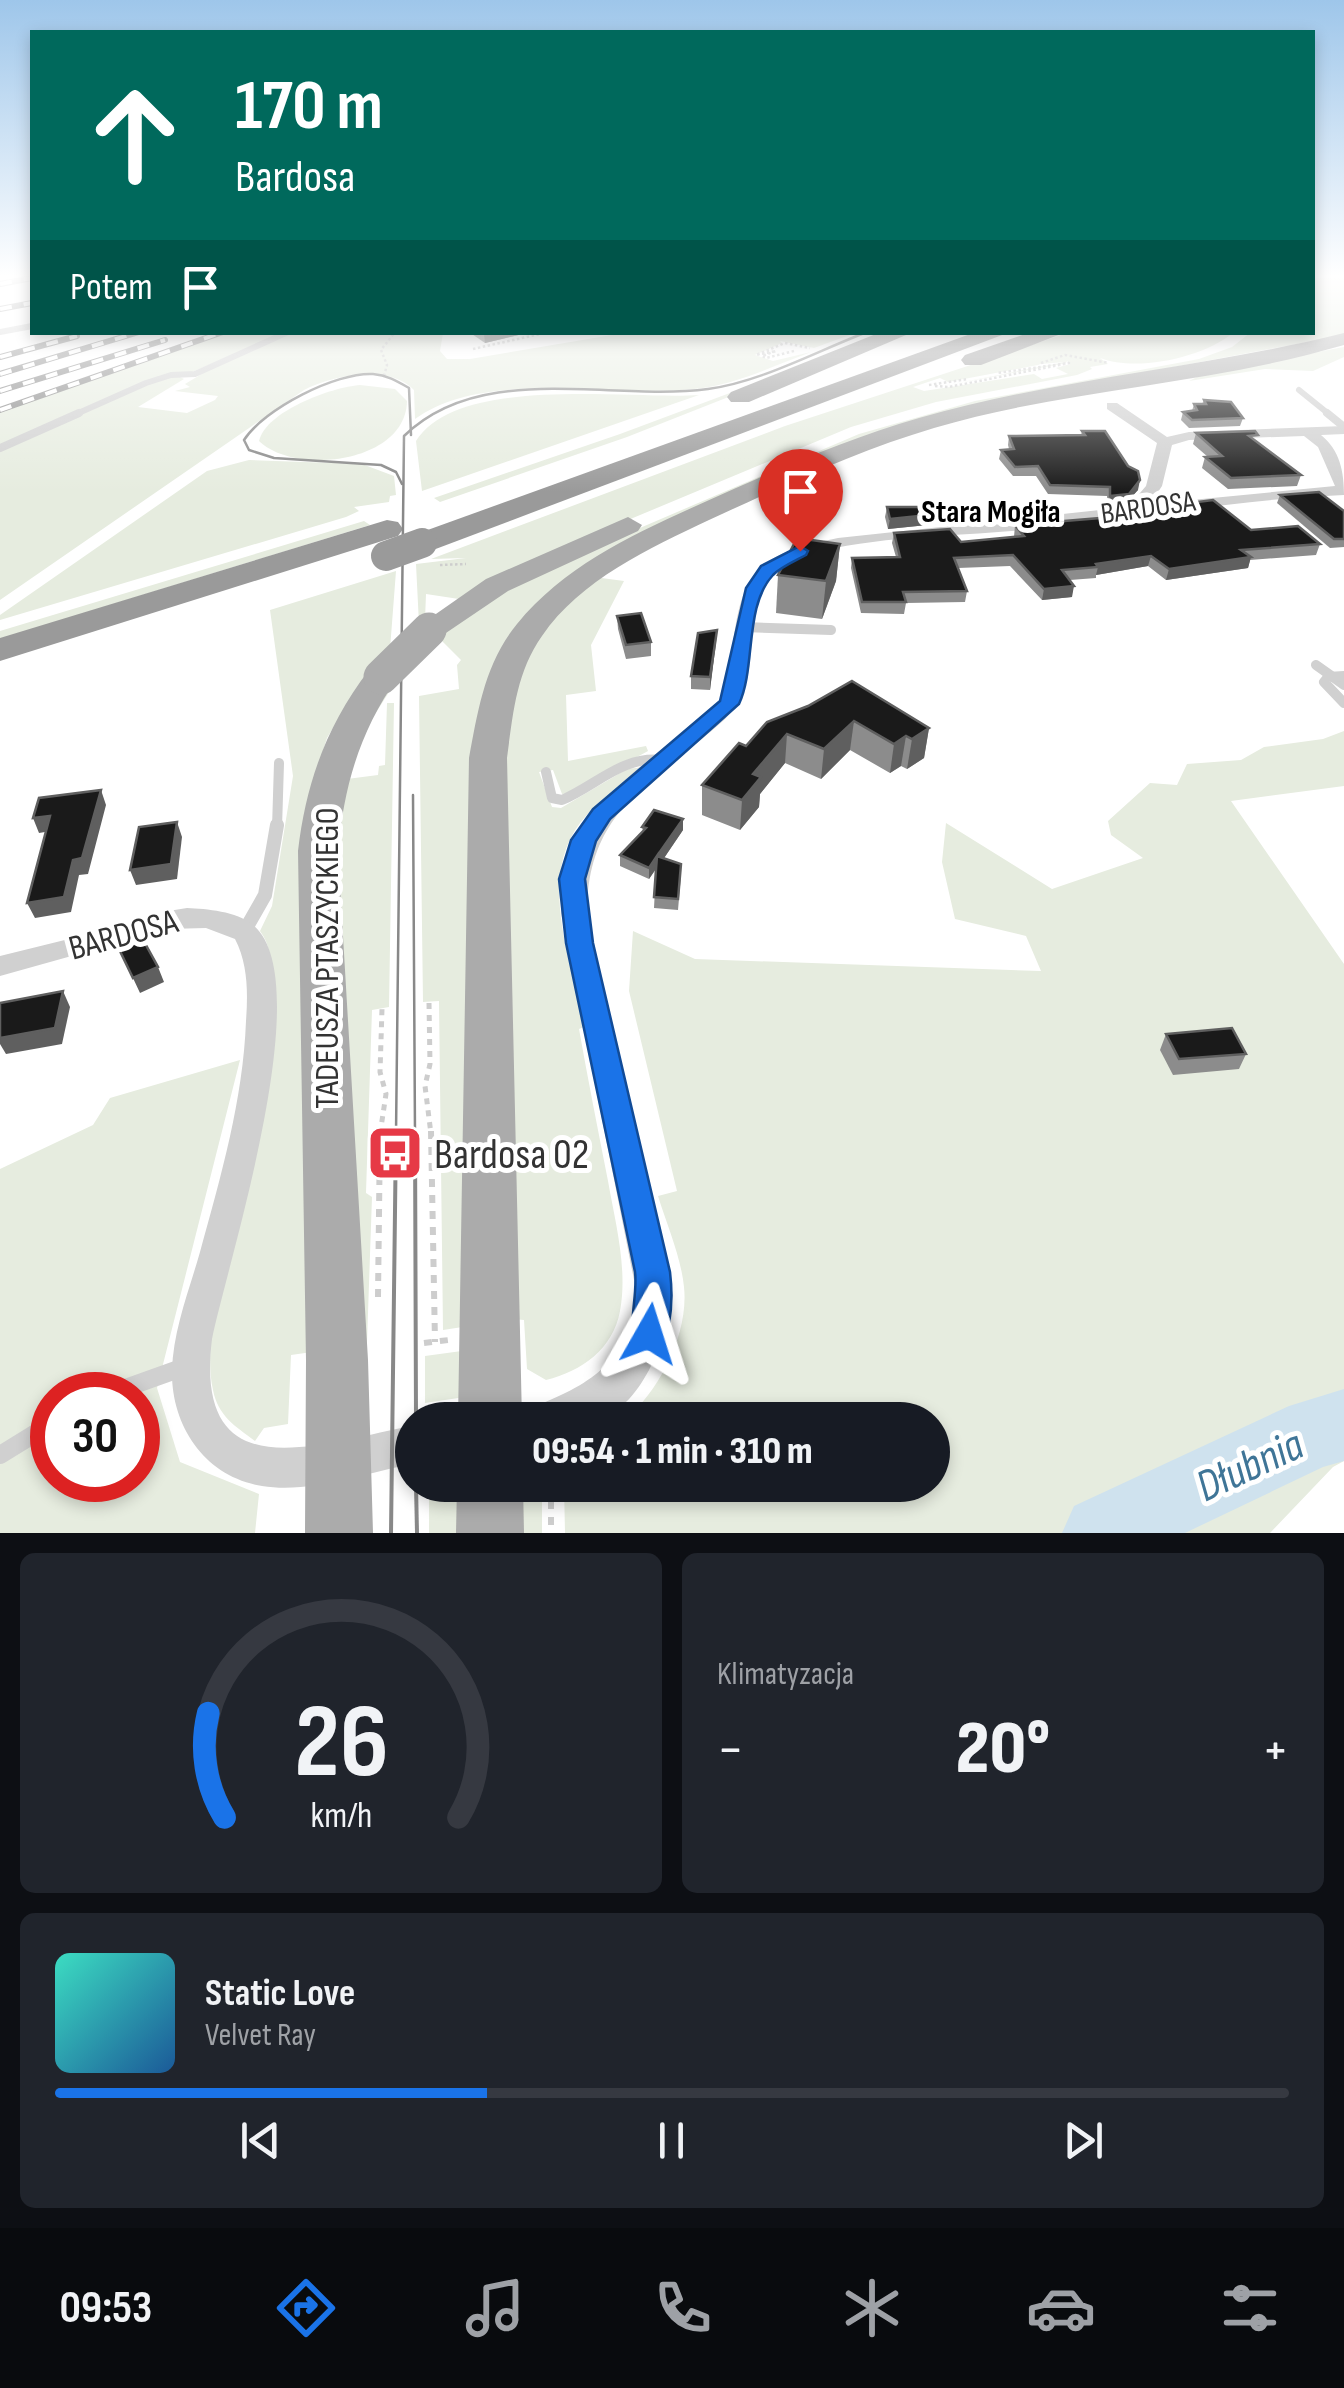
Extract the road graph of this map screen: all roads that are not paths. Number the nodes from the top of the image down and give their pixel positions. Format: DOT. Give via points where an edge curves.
graph roads {
  1 [pos="252,349"];
  2 [pos="861,349"];
  3 [pos="902,349"];
  4 [pos="954,349"];
  5 [pos="1005,349"];
  6 [pos="1216,349"];
  7 [pos="1298,349"];
  8 [pos="1299,390"];
  9 [pos="1112,406"];
  10 [pos="1344,428"];
  11 [pos="1308,432"];
  12 [pos="1165,442"];
  13 [pos="0,448"];
  14 [pos="618,449"];
  15 [pos="681,450"];
  16 [pos="1344,490"];
  17 [pos="1136,507"];
  18 [pos="387,542"];
  19 [pos="426,542"];
  20 [pos="743,627"];
  21 [pos="831,630"];
  22 [pos="0,650"];
  23 [pos="1316,664"];
  24 [pos="1338,676"];
  25 [pos="0,680"];
  26 [pos="1344,685"];
  27 [pos="1344,703"];
  28 [pos="663,760"];
  29 [pos="279,763"];
  30 [pos="546,772"];
  31 [pos="244,932"];
  32 [pos="0,966"];
  33 [pos="191,1365"];
  34 [pos="160,1376"];
  35 [pos="490,1402"];
  36 [pos="595,1402"];
  37 [pos="30,1437"];
  38 [pos="395,1448"];
  39 [pos="0,1456"];
  40 [pos="339,1458"];
  41 [pos="490,1502"];
  42 [pos="339,1533"];
  43 [pos="490,1533"];
  1 -- 13 [label="lane" via="196,374 146,384"];
  2 -- 14 [label="highway"];
  3 -- 14 [label="highway"];
  4 -- 15 [label="highway"];
  5 -- 15 [label="highway"];
  6 -- 40 [label="main road, TADEUSZA PTASZYCKIEGO, bridge" via="971,398 836,437 480,595 429,630 381,677 335,755 318,851"];
  7 -- 35 [label="main road" via="1003,404 868,442 627,549 578,580 529,630 496,696 488,758"];
  8 -- 10 [label="lane"];
  9 -- 12 [label="street"];
  10 -- 11 [label="street"];
  11 -- 12 [label="street"];
  11 -- 16 [label="street" via="1324,445"];
  12 -- 17 [label="street" via="1158,482"];
  14 -- 19 [label="highway"];
  15 -- 19 [label="highway"];
  16 -- 17 [label="street, BARDOSA"];
  17 -- 20 [label="street, BARDOSA" via="800,551 761,578"];
  18 -- 19 [label="highway, bridge"];
  18 -- 22 [label="highway"];
  18 -- 25 [label="highway"];
  20 -- 21 [label="lane"];
  20 -- 28 [label="street, BARDOSA" via="733,696"];
  23 -- 24 [label="lane"];
  24 -- 26 [label="lane"];
  24 -- 27 [label="lane" via="1325,685"];
  28 -- 30 [label="lane" via="633,761 562,800 552,798"];
  28 -- 36 [label="street, BARDOSA" via="592,827 572,879 652,1272 654,1317 623,1379"];
  29 -- 31 [label="lane" via="265,900"];
  31 -- 32 [label="street, BARDOSA" via="206,916 167,917"];
  31 -- 33 [label="street" via="253,944 260,985 256,1082"];
  33 -- 34 [label="lane"];
  33 -- 40 [label="street" via="202,1427 230,1455 273,1467"];
  37 -- 39 [label="lane"];
  38 -- 40 [label="street"];
  40 -- 42 [label="main road, TADEUSZA PTASZYCKIEGO"];
  41 -- 43 [label="main road"];
}
